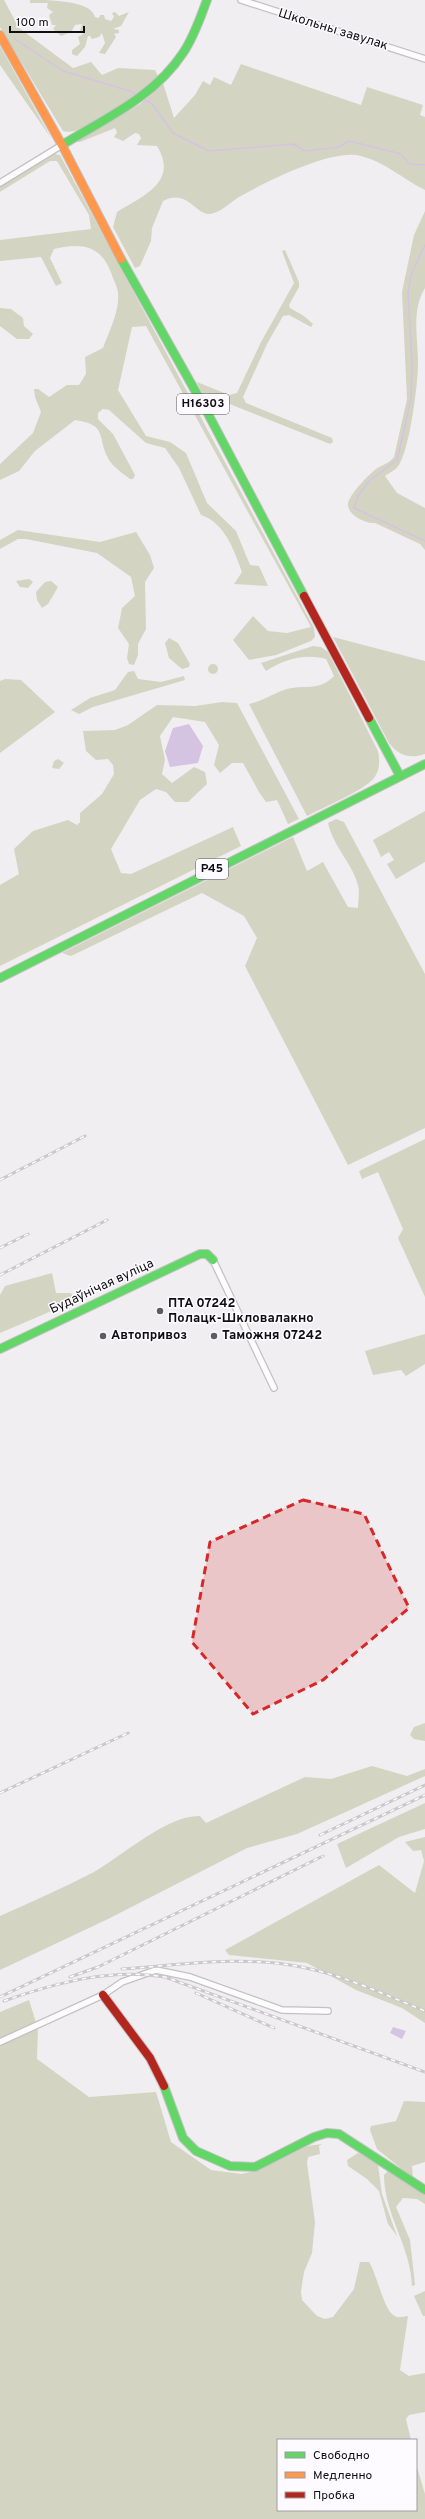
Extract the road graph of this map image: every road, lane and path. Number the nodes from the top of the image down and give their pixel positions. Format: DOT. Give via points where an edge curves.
graph roads {
  1 [pos="207,0"];
  2 [pos="241,0"];
  3 [pos="0,35"];
  4 [pos="425,59"];
  5 [pos="62,145"];
  6 [pos="0,183"];
  7 [pos="425,764"];
  8 [pos="400,776"];
  9 [pos="0,978"];
  10 [pos="213,1260"];
  11 [pos="0,1349"];
  12 [pos="274,1388"];
  13 [pos="103,1995"];
  14 [pos="328,2011"];
  15 [pos="0,2042"];
  16 [pos="425,2190"];
  1 -- 5 [label="main road" via="184,53 164,78 138,101"];
  2 -- 4 [label="street, Школьны завулак"];
  3 -- 5 [label="main road, Н16303"];
  5 -- 6 [label="street"];
  5 -- 8 [label="main road, Н16303" via="133,282 206,410"];
  7 -- 8 [label="main road, Р45"];
  8 -- 9 [label="main road, Р45"];
  10 -- 11 [label="main road, Будаўнічая вуліца" via="207,1254 200,1254"];
  10 -- 12 [label="street"];
  13 -- 14 [label="street" via="122,1982 156,1970 190,1977 282,2010"];
  13 -- 15 [label="street"];
  13 -- 16 [label="main road" via="150,2058 162,2081 183,2138 196,2151 230,2166 255,2167 314,2137 327,2133 339,2134"];
}
